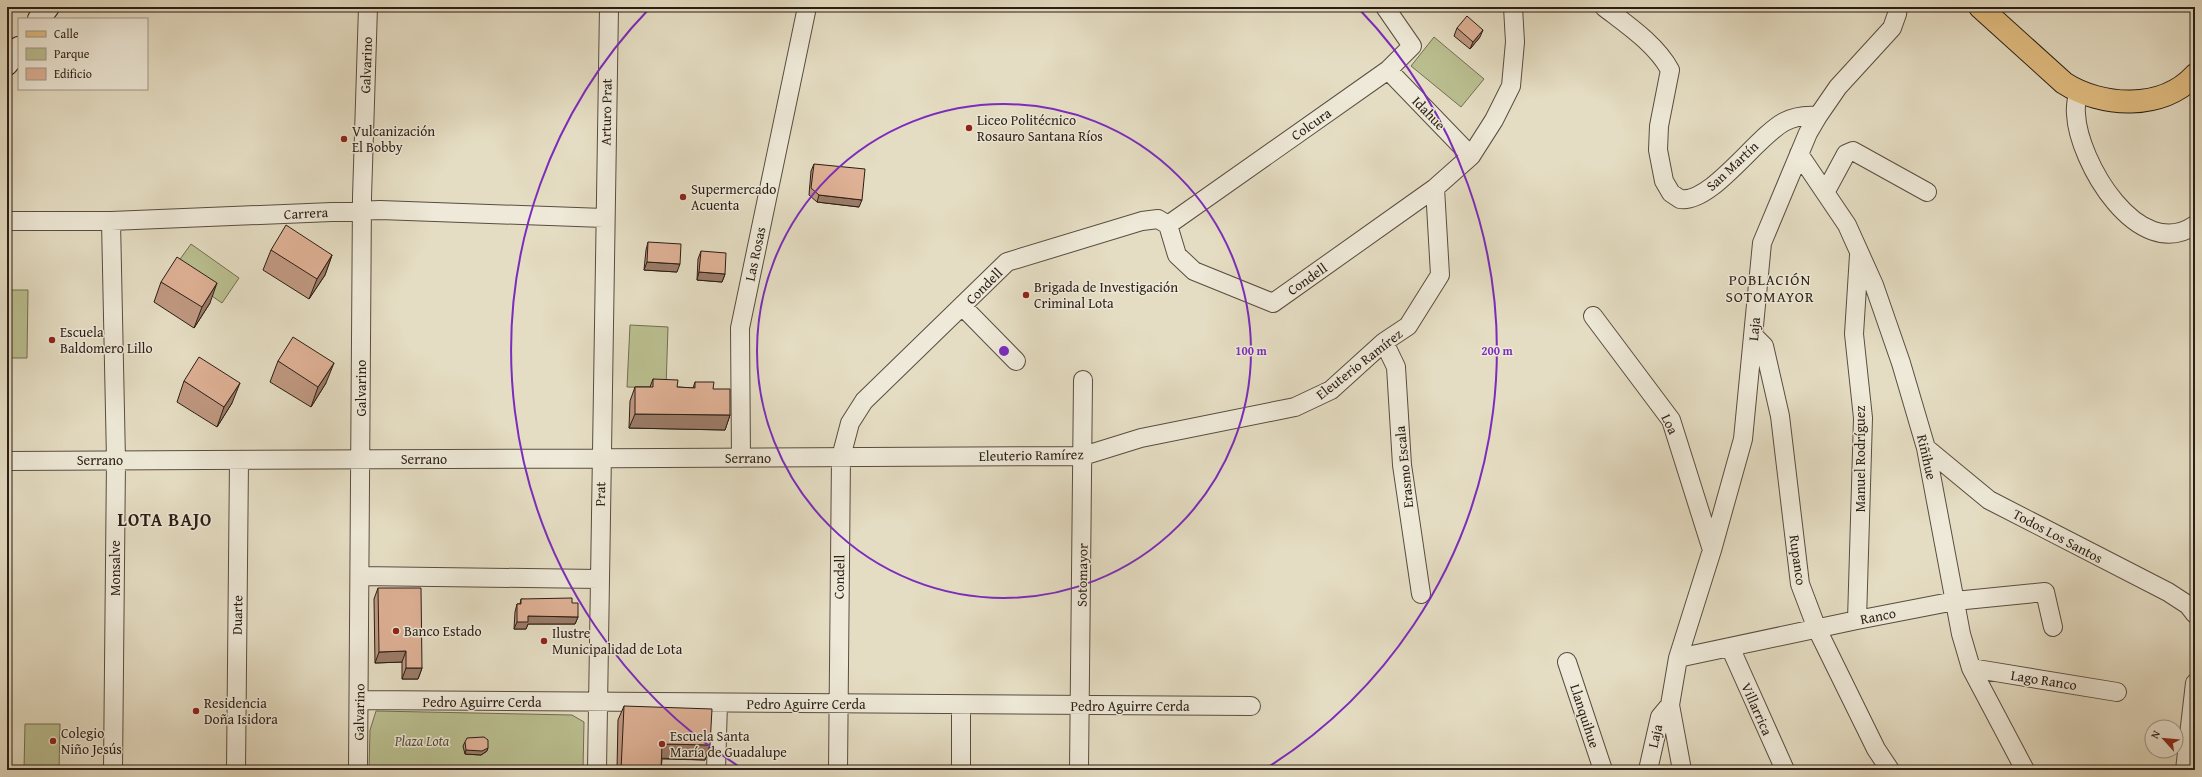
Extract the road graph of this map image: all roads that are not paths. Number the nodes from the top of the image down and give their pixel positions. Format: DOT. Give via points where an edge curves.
graph roads {
  1 [pos="48,7"];
  2 [pos="368,7"];
  3 [pos="609,7"];
  4 [pos="807,7"];
  5 [pos="1386,7"];
  6 [pos="1513,7"];
  7 [pos="1604,7"];
  8 [pos="1898,7"];
  9 [pos="1980,7"];
  10 [pos="40,18"];
  11 [pos="18,49"];
  12 [pos="7,64"];
  13 [pos="1388,70"];
  14 [pos="2195,75"];
  15 [pos="2078,92"];
  16 [pos="1818,116"];
  17 [pos="1799,154"];
  18 [pos="1471,156"];
  19 [pos="1435,188"];
  20 [pos="1826,191"];
  21 [pos="1927,192"];
  22 [pos="362,210"];
  23 [pos="604,218"];
  24 [pos="7,221"];
  25 [pos="111,221"];
  26 [pos="1168,225"];
  27 [pos="2195,225"];
  28 [pos="1860,250"];
  29 [pos="963,307"];
  30 [pos="1593,316"];
  31 [pos="1754,336"];
  32 [pos="1384,342"];
  33 [pos="1016,361"];
  34 [pos="1083,380"];
  35 [pos="1926,448"];
  36 [pos="1083,456"];
  37 [pos="840,457"];
  38 [pos="601,458"];
  39 [pos="741,458"];
  40 [pos="361,459"];
  41 [pos="116,460"];
  42 [pos="239,460"];
  43 [pos="7,461"];
  44 [pos="1712,550"];
  45 [pos="360,576"];
  46 [pos="599,579"];
  47 [pos="1421,594"];
  48 [pos="1955,601"];
  49 [pos="2195,614"];
  50 [pos="1857,620"];
  51 [pos="2053,627"];
  52 [pos="1817,629"];
  53 [pos="1730,647"];
  54 [pos="1678,658"];
  55 [pos="1567,662"];
  56 [pos="1971,668"];
  57 [pos="2195,683"];
  58 [pos="2117,692"];
  59 [pos="360,700"];
  60 [pos="597,702"];
  61 [pos="718,703"];
  62 [pos="837,704"];
  63 [pos="961,705"];
  64 [pos="1080,705"];
  65 [pos="1670,705"];
  66 [pos="1251,706"];
  67 [pos="113,770"];
  68 [pos="236,770"];
  69 [pos="358,770"];
  70 [pos="597,770"];
  71 [pos="716,770"];
  72 [pos="838,770"];
  73 [pos="961,770"];
  74 [pos="1079,770"];
  75 [pos="1602,770"];
  76 [pos="1648,770"];
  77 [pos="1682,770"];
  78 [pos="1785,770"];
  79 [pos="1890,770"];
  80 [pos="2025,770"];
  81 [pos="2185,770"];
  1 -- 10 [label="main road"];
  2 -- 22 [label="street, Galvarino"];
  3 -- 23 [label="street, Arturo Prat"];
  4 -- 39 [label="street, Las Rosas" via="740,328"];
  5 -- 13 [label="street, Colcura" via="1412,46"];
  6 -- 18 [label="street" via="1515,42 1512,86"];
  7 -- 16 [label="street, San Martín" via="1648,44 1670,70 1659,126 1658,150 1664,181 1671,193 1680,199 1696,197 1713,186 1756,143 1785,122 1806,115"];
  8 -- 16 [label="street, Laja" via="1892,28 1838,87"];
  9 -- 15 [label="main road" via="2064,83"];
  11 -- 12 [label="main road"];
  13 -- 18 [label="street, Idahue"];
  13 -- 26 [label="street, Colcura"];
  14 -- 15 [label="main road" via="2164,94 2136,101 2106,101"];
  15 -- 27 [label="street" via="2076,114 2086,152 2101,184 2121,210 2157,232 2174,234"];
  16 -- 17 [label="street, Laja"];
  17 -- 20 [label="street, Riñihue"];
  17 -- 31 [label="street, Laja" via="1762,243"];
  18 -- 19 [label="street"];
  19 -- 26 [label="street, Condell" via="1273,303 1194,271 1177,255"];
  19 -- 32 [label="street, Eleuterio Ramírez" via="1440,275 1408,326"];
  20 -- 21 [label="street" via="1846,154 1853,151"];
  20 -- 28 [label="street, Riñihue" via="1848,225"];
  22 -- 23 [label="street, Carrera"];
  22 -- 25 [label="street, Carrera"];
  22 -- 40 [label="street, Galvarino"];
  23 -- 38 [label="street, Prat"];
  24 -- 25 [label="street, Carrera"];
  25 -- 41 [label="street, Monsalve"];
  26 -- 29 [label="street, Condell" via="1158,219 1142,221 1007,262"];
  28 -- 35 [label="street, Riñihue" via="1889,329"];
  28 -- 50 [label="street, Manuel Rodríguez" via="1854,334 1863,418"];
  29 -- 33 [label="street"];
  29 -- 37 [label="street, Condell" via="864,401 850,423"];
  30 -- 44 [label="street, Loa" via="1671,420"];
  31 -- 44 [label="street, Laja" via="1743,439"];
  31 -- 52 [label="street, Rupanco" via="1764,346 1780,416 1800,584"];
  32 -- 36 [label="street, Eleuterio Ramírez" via="1330,390 1301,405 1283,411 1141,438"];
  32 -- 47 [label="street, Erasmo Escala" via="1396,367 1402,465"];
  34 -- 36 [label="street, Sotomayor"];
  35 -- 48 [label="street, Riñihue"];
  35 -- 49 [label="street, Todos Los Santos" via="1990,500 2168,592 2188,605"];
  36 -- 37 [label="street, Eleuterio Ramírez"];
  36 -- 64 [label="street, Sotomayor"];
  37 -- 39 [label="street, Serrano"];
  37 -- 62 [label="street, Condell"];
  38 -- 39 [label="street, Serrano"];
  38 -- 40 [label="street, Serrano"];
  38 -- 46 [label="street, Prat"];
  40 -- 42 [label="street, Serrano"];
  40 -- 45 [label="street, Galvarino"];
  41 -- 42 [label="street, Serrano"];
  41 -- 43 [label="street, Serrano"];
  41 -- 67 [label="street, Monsalve"];
  42 -- 68 [label="street, Duarte"];
  44 -- 54 [label="street, Laja"];
  45 -- 46 [label="street"];
  45 -- 59 [label="street, Galvarino"];
  46 -- 60 [label="street, Prat"];
  48 -- 50 [label="street, Ranco"];
  48 -- 51 [label="street, Ranco" via="2045,592"];
  48 -- 56 [label="street, Riñihue"];
  50 -- 52 [label="street, Ranco"];
  52 -- 53 [label="street, Ranco"];
  52 -- 79 [label="street, Rupanco" via="1876,750"];
  53 -- 54 [label="street, Ranco"];
  53 -- 78 [label="street, Villarrica"];
  54 -- 65 [label="street, Laja"];
  55 -- 75 [label="street, Llanquihue"];
  56 -- 58 [label="street, Lago Ranco"];
  56 -- 80 [label="street, Riñihue"];
  57 -- 81 [label="street"];
  59 -- 60 [label="street, Pedro Aguirre Cerda"];
  59 -- 69 [label="street, Galvarino"];
  60 -- 61 [label="street, Pedro Aguirre Cerda"];
  60 -- 70 [label="street, Prat"];
  61 -- 62 [label="street, Pedro Aguirre Cerda"];
  61 -- 71 [label="street"];
  62 -- 63 [label="street, Pedro Aguirre Cerda"];
  62 -- 72 [label="street, Condell"];
  63 -- 64 [label="street, Pedro Aguirre Cerda"];
  63 -- 73 [label="street"];
  64 -- 66 [label="street, Pedro Aguirre Cerda"];
  64 -- 74 [label="street, Sotomayor"];
  65 -- 76 [label="street, Laja" via="1660,718"];
  65 -- 77 [label="street"];
}
